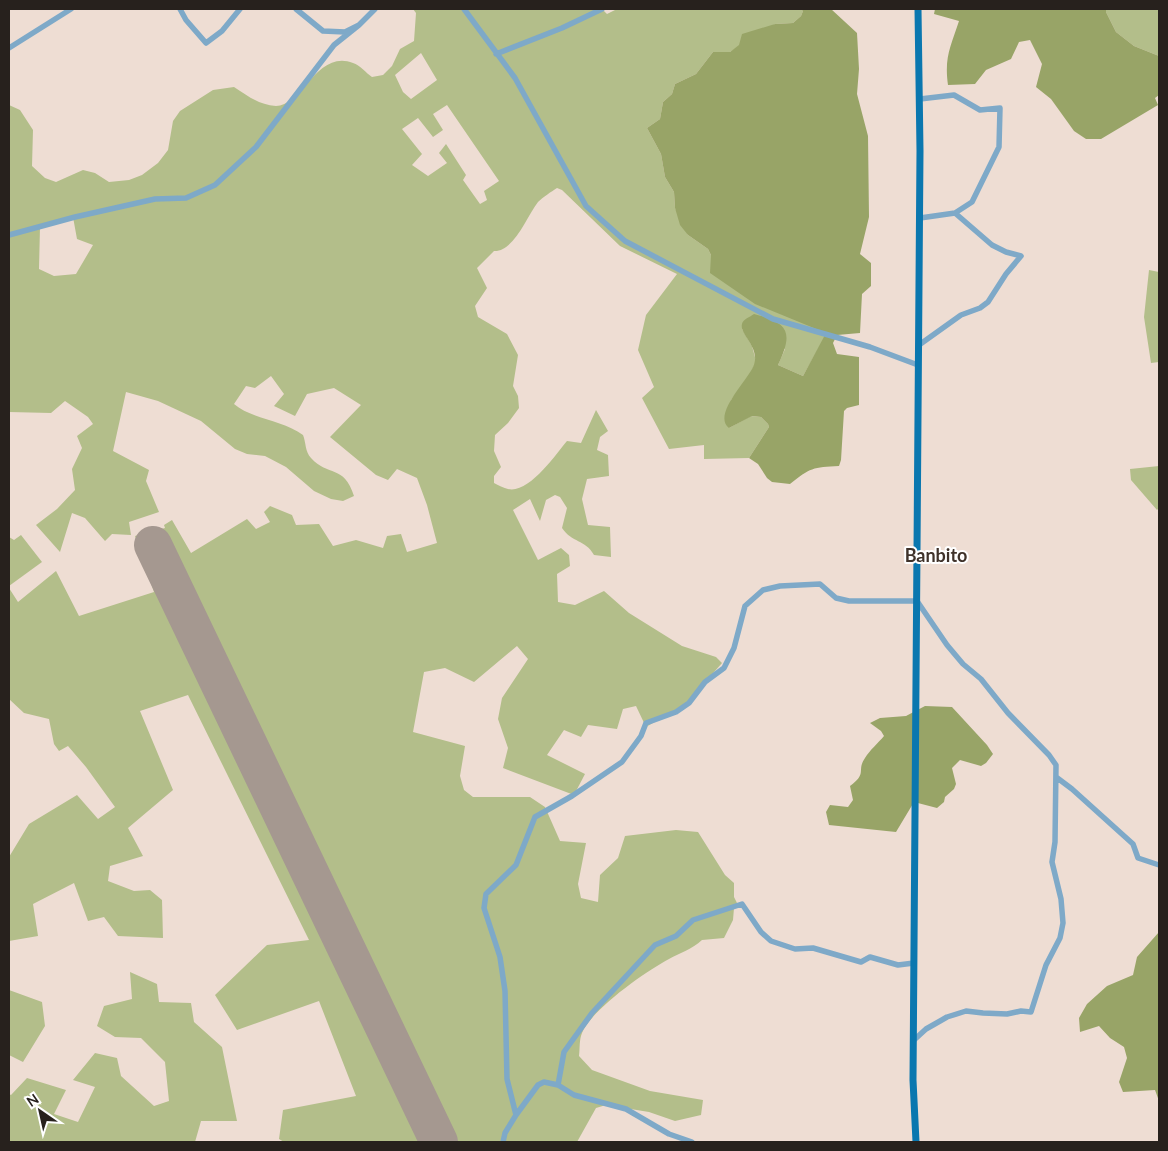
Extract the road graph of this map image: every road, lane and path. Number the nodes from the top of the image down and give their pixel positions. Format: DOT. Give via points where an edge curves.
graph roads {
  1 [pos="71,9"];
  2 [pos="180,9"];
  3 [pos="240,9"];
  4 [pos="296,9"];
  5 [pos="375,9"];
  6 [pos="464,9"];
  7 [pos="602,9"];
  8 [pos="918,9"];
  9 [pos="359,25"];
  10 [pos="9,48"];
  11 [pos="496,54"];
  12 [pos="920,99"];
  13 [pos="955,213"];
  14 [pos="920,218"];
  15 [pos="9,235"];
  16 [pos="919,344"];
  17 [pos="918,365"];
  18 [pos="917,600"];
  19 [pos="1056,778"];
  20 [pos="1159,865"];
  21 [pos="914,963"];
  22 [pos="914,1040"];
  23 [pos="558,1084"];
  24 [pos="516,1115"];
  25 [pos="503,1142"];
  26 [pos="692,1142"];
  27 [pos="916,1142"];
  1 -- 10 [label="street"];
  2 -- 3 [label="street" via="206,43 222,31"];
  4 -- 9 [label="street" via="323,31 344,32"];
  5 -- 9 [label="street"];
  6 -- 11 [label="street"];
  7 -- 11 [label="street"];
  8 -- 12 [label="main road"];
  9 -- 15 [label="street" via="334,44 256,146 215,185 186,198 155,199"];
  11 -- 17 [label="street" via="515,78 586,206 625,241 773,318"];
  12 -- 13 [label="street" via="954,95 980,110 1000,108 999,148 972,202"];
  12 -- 14 [label="main road"];
  13 -- 14 [label="street"];
  13 -- 16 [label="street" via="992,245 1021,256 988,302 961,315"];
  14 -- 16 [label="main road"];
  16 -- 17 [label="main road"];
  17 -- 18 [label="main road"];
  18 -- 19 [label="street" via="963,664 981,679 1008,713 1049,755 1056,765"];
  18 -- 21 [label="main road"];
  18 -- 24 [label="street" via="849,601 836,598 820,584 763,590 745,606 734,648 724,668 704,682 689,703 676,712 646,723 641,736 622,762 535,817 516,865 486,894 484,908 500,956 505,991 507,1079"];
  19 -- 20 [label="street" via="1133,844 1138,858"];
  19 -- 22 [label="street" via="1052,862 1063,923 1032,1012 966,1011 947,1017"];
  21 -- 22 [label="main road"];
  21 -- 23 [label="street" via="898,965 870,956 861,962 812,948 795,949 771,941 742,904 726,908 693,920 676,936 655,946 592,1013 564,1052"];
  22 -- 27 [label="main road"];
  23 -- 24 [label="street" via="544,1082 538,1085"];
  23 -- 26 [label="street" via="574,1095 626,1109 669,1134"];
  24 -- 25 [label="street"];
}
